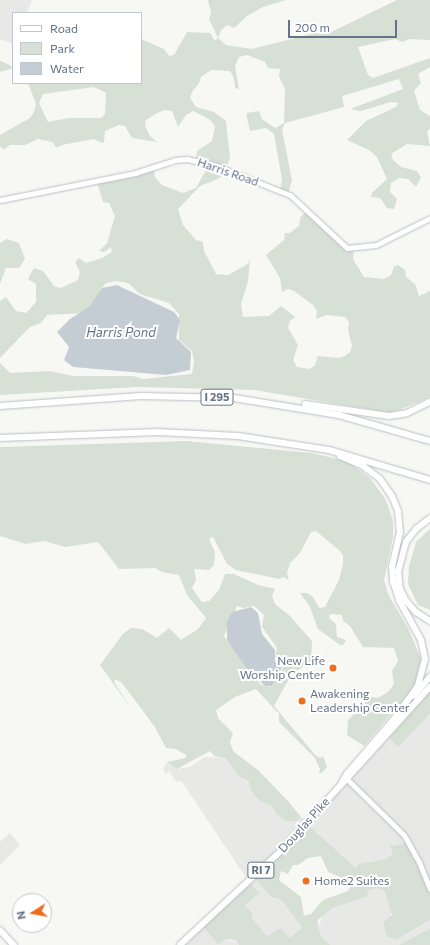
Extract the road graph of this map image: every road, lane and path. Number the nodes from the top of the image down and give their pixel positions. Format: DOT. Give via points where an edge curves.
graph roads {
  1 [pos="0,200"];
  2 [pos="430,218"];
  3 [pos="248,399"];
  4 [pos="430,402"];
  5 [pos="0,406"];
  6 [pos="0,438"];
  7 [pos="430,441"];
  8 [pos="316,447"];
  9 [pos="430,480"];
  10 [pos="430,518"];
  11 [pos="430,621"];
  12 [pos="430,678"];
  13 [pos="430,687"];
  14 [pos="398,714"];
  15 [pos="348,780"];
  16 [pos="340,786"];
  17 [pos="430,889"];
  18 [pos="0,930"];
  19 [pos="14,945"];
  20 [pos="180,945"];
  1 -- 2 [label="street, Harris Road" via="128,175 174,160 187,159 217,166 290,195 347,248 376,245"];
  3 -- 4 [label="highway" via="294,402 389,416 407,413"];
  3 -- 5 [label="highway, I 295" via="154,395"];
  3 -- 7 [label="highway, I 295" via="339,415"];
  6 -- 8 [label="highway" via="198,433 264,438"];
  8 -- 9 [label="highway"];
  8 -- 14 [label="highway" via="354,461 372,472 386,487 396,506 400,532 392,566 392,581 399,600 421,640 425,659 418,686"];
  10 -- 11 [label="highway" via="416,529 406,542 400,557 398,576 406,601 416,612"];
  12 -- 14 [label="main road, Douglas Pike / RI 7"];
  13 -- 15 [label="main road, Douglas Pike / RI 7"];
  14 -- 16 [label="main road, Douglas Pike / RI 7" via="349,771"];
  15 -- 16 [label="main road, Douglas Pike / RI 7"];
  15 -- 17 [label="street" via="404,835"];
  16 -- 20 [label="main road, Douglas Pike / RI 7" via="276,856"];
  18 -- 19 [label="main road"];
}
